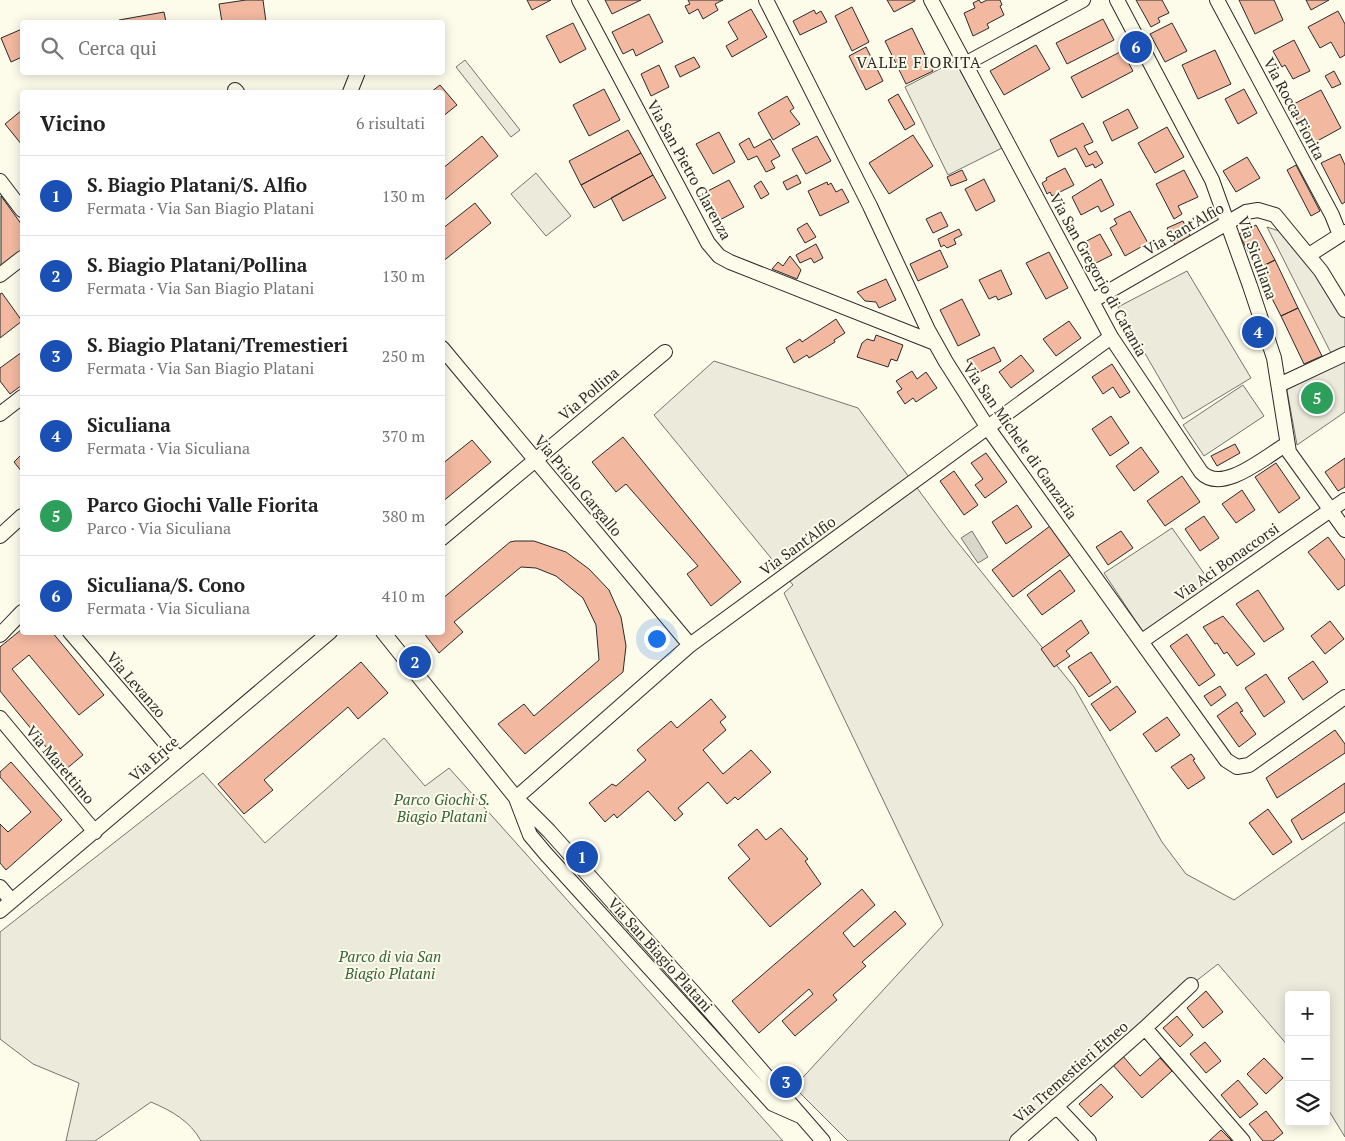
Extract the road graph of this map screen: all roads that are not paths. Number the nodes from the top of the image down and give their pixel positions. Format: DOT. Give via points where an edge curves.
graph roads {
  1 [pos="579,0"];
  2 [pos="766,0"];
  3 [pos="931,0"];
  4 [pos="1083,0"];
  5 [pos="1117,0"];
  6 [pos="1217,0"];
  7 [pos="965,64"];
  8 [pos="357,75"];
  9 [pos="351,90"];
  10 [pos="0,181"];
  11 [pos="20,207"];
  12 [pos="1227,222"];
  13 [pos="1342,234"];
  14 [pos="1309,255"];
  15 [pos="20,260"];
  16 [pos="0,275"];
  17 [pos="1092,301"];
  18 [pos="1345,310"];
  19 [pos="1111,337"];
  20 [pos="935,342"];
  21 [pos="445,352"];
  22 [pos="665,352"];
  23 [pos="1345,354"];
  24 [pos="1279,385"];
  25 [pos="20,399"];
  26 [pos="0,414"];
  27 [pos="988,428"];
  28 [pos="1287,444"];
  29 [pos="535,460"];
  30 [pos="1345,500"];
  31 [pos="1331,509"];
  32 [pos="20,518"];
  33 [pos="1345,530"];
  34 [pos="445,535"];
  35 [pos="0,536"];
  36 [pos="20,614"];
  37 [pos="0,635"];
  38 [pos="73,635"];
  39 [pos="326,635"];
  40 [pos="385,635"];
  41 [pos="1142,640"];
  42 [pos="690,645"];
  43 [pos="1345,698"];
  44 [pos="0,718"];
  45 [pos="179,759"];
  46 [pos="516,798"];
  47 [pos="549,831"];
  48 [pos="94,832"];
  49 [pos="538,844"];
  50 [pos="0,887"];
  51 [pos="12,901"];
  52 [pos="0,911"];
  53 [pos="1191,985"];
  54 [pos="1145,1028"];
  55 [pos="1056,1106"];
  56 [pos="801,1116"];
  57 [pos="823,1141"];
  58 [pos="1017,1141"];
  59 [pos="1089,1141"];
  60 [pos="1243,1141"];
  1 -- 20 [label="street, Via San Pietro Clarenza" via="716,254"];
  2 -- 20 [label="street, Via San Michele di Ganzaria"];
  3 -- 7 [label="street, Via San Gregorio di Catania"];
  4 -- 7 [label="street"];
  5 -- 12 [label="street, Via Siculiana" via="1212,180"];
  6 -- 13 [label="street, Via Rocca Fiorita"];
  7 -- 17 [label="street, Via San Gregorio di Catania"];
  8 -- 9 [label="street"];
  10 -- 11 [label="street"];
  12 -- 14 [label="street, Via Sant'Alfio" via="1249,210 1267,212 1278,218"];
  12 -- 17 [label="street, Via Sant'Alfio"];
  12 -- 24 [label="street, Via Siculiana" via="1274,358"];
  13 -- 14 [label="street"];
  14 -- 18 [label="street"];
  15 -- 16 [label="street"];
  17 -- 19 [label="street, Via San Gregorio di Catania"];
  19 -- 27 [label="street, Via Sant'Alfio"];
  19 -- 28 [label="street, Via San Gregorio di Catania" via="1206,477 1229,479"];
  20 -- 27 [label="street, Via San Michele di Ganzaria"];
  21 -- 29 [label="street, Via Priolo Gargallo"];
  22 -- 29 [label="street, Via Pollina"];
  23 -- 24 [label="street"];
  24 -- 28 [label="street, Via Siculiana"];
  25 -- 26 [label="street"];
  27 -- 41 [label="street, Via San Michele di Ganzaria"];
  27 -- 42 [label="street, Via Sant'Alfio"];
  28 -- 31 [label="street, Via Siculiana" via="1292,458"];
  29 -- 34 [label="street, Via Pollina"];
  29 -- 42 [label="street, Via Priolo Gargallo"];
  30 -- 31 [label="street, Via Aci Bonaccorsi"];
  31 -- 33 [label="street, Via Siculiana"];
  31 -- 41 [label="street, Via Aci Bonaccorsi"];
  32 -- 35 [label="street"];
  36 -- 37 [label="street"];
  38 -- 45 [label="street, Via Levanzo"];
  39 -- 45 [label="street, Via Erice"];
  40 -- 46 [label="street, Via San Biagio Platani"];
  41 -- 43 [label="street, Via San Michele di Ganzaria" via="1226,760 1237,767 1248,765"];
  42 -- 46 [label="street, Via Sant'Alfio"];
  44 -- 48 [label="street, Via Marettimo"];
  45 -- 48 [label="street, Via Erice"];
  46 -- 47 [label="street, Via San Biagio Platani"];
  46 -- 49 [label="street, Via San Biagio Platani" via="530,835"];
  47 -- 49 [label="street"];
  47 -- 56 [label="street, Via San Biagio Platani"];
  48 -- 51 [label="street, Via Erice"];
  49 -- 56 [label="street, Via San Biagio Platani" via="773,1104"];
  50 -- 51 [label="street"];
  51 -- 52 [label="street, Via Erice"];
  53 -- 54 [label="street, Via Tremestieri Etneo"];
  54 -- 55 [label="street, Via Tremestieri Etneo"];
  54 -- 60 [label="street, Via Tremestieri Etneo"];
  55 -- 58 [label="street, Via Tremestieri Etneo"];
  55 -- 59 [label="street"];
  56 -- 57 [label="street, Via San Biagio Platani"];
}
